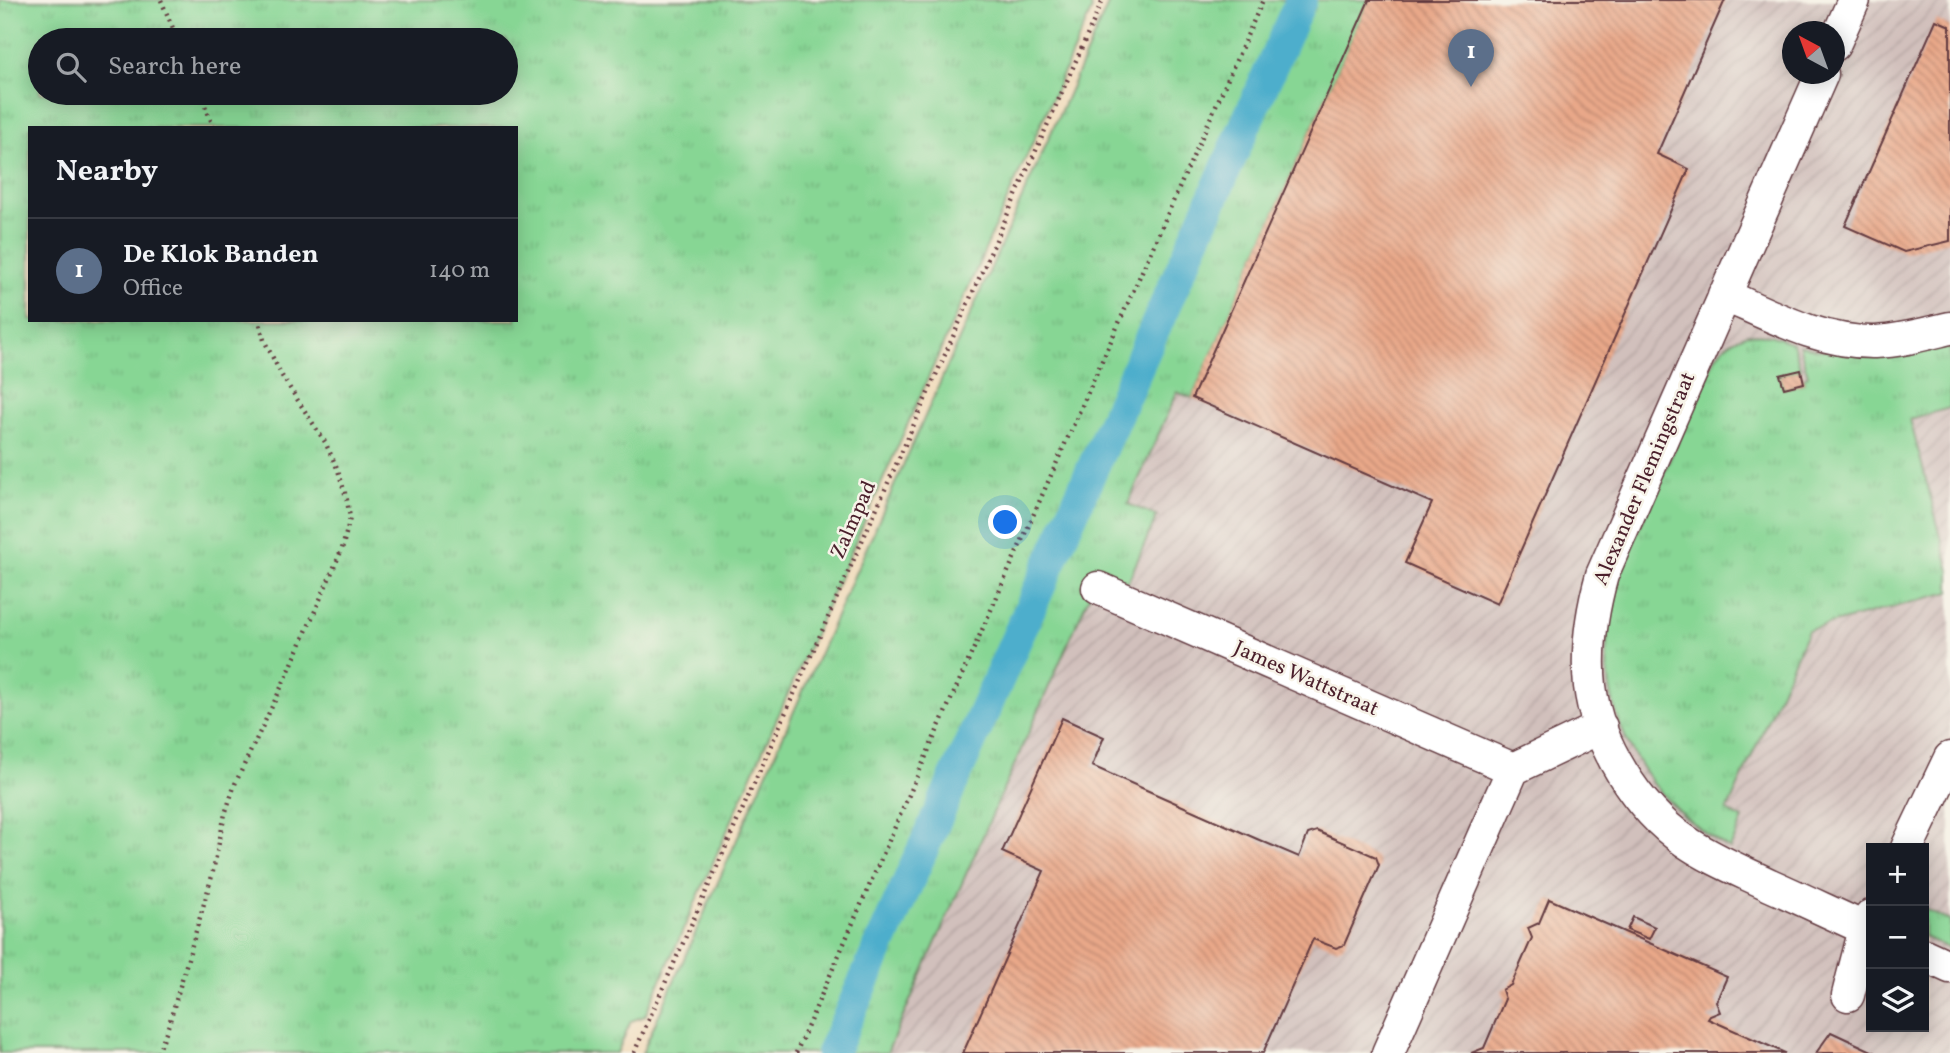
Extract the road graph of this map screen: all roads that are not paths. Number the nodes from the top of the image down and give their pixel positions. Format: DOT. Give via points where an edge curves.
graph roads {
  1 [pos="1854,0"];
  2 [pos="1845,21"];
  3 [pos="1818,84"];
  4 [pos="1724,295"];
  5 [pos="1950,328"];
  6 [pos="1098,588"];
  7 [pos="1601,727"];
  8 [pos="1950,758"];
  9 [pos="1513,769"];
  10 [pos="1909,843"];
  11 [pos="1866,924"];
  12 [pos="1866,935"];
  13 [pos="1929,957"];
  14 [pos="1950,967"];
  15 [pos="1848,995"];
  16 [pos="1388,1053"];
  1 -- 2 [label="street"];
  3 -- 4 [label="street, Alexander Flemingstraat"];
  4 -- 5 [label="street" via="1791,325 1845,340 1887,341"];
  4 -- 7 [label="street, Alexander Flemingstraat" via="1597,593 1589,670"];
  6 -- 9 [label="street, James Wattstraat"];
  7 -- 9 [label="street"];
  7 -- 11 [label="street, Alexander Flemingstraat" via="1634,791 1684,840 1719,861"];
  8 -- 10 [label="street"];
  9 -- 16 [label="street"];
  12 -- 15 [label="street"];
  13 -- 14 [label="street"];
}
